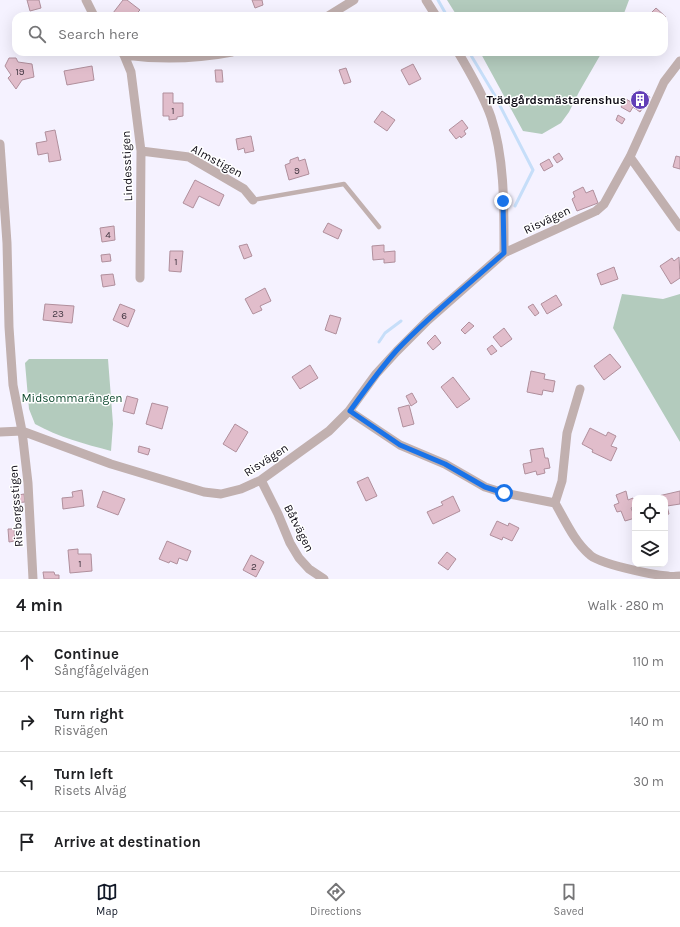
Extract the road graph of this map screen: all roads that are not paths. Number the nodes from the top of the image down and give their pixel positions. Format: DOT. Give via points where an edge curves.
graph roads {
  1 [pos="86,0"];
  2 [pos="354,0"];
  3 [pos="426,0"];
  4 [pos="92,12"];
  5 [pos="334,12"];
  6 [pos="434,12"];
  7 [pos="124,56"];
  8 [pos="141,56"];
  9 [pos="205,56"];
  10 [pos="460,56"];
  11 [pos="680,61"];
  12 [pos="0,144"];
  13 [pos="141,151"];
  14 [pos="630,157"];
  15 [pos="253,200"];
  16 [pos="379,227"];
  17 [pos="680,227"];
  18 [pos="504,253"];
  19 [pos="140,278"];
  20 [pos="580,389"];
  21 [pos="350,411"];
  22 [pos="22,431"];
  23 [pos="0,432"];
  24 [pos="261,480"];
  25 [pos="555,503"];
  26 [pos="680,576"];
  27 [pos="33,579"];
  28 [pos="324,579"];
  1 -- 4 [label="street"];
  2 -- 5 [label="street"];
  3 -- 6 [label="street"];
  7 -- 13 [label="street, Lindesstigen" via="130,72"];
  8 -- 9 [label="street"];
  10 -- 18 [label="street" via="485,103 496,136 500,155"];
  11 -- 14 [label="street, Risvägen" via="664,82"];
  12 -- 22 [label="street" via="13,385"];
  13 -- 15 [label="street, Almstigen" via="189,157 244,189"];
  13 -- 19 [label="street, Lindesstigen"];
  14 -- 17 [label="street"];
  14 -- 18 [label="street, Risvägen" via="604,204 596,211"];
  15 -- 16 [label="lane" via="344,184"];
  18 -- 21 [label="street, Risvägen" via="397,351 376,374"];
  20 -- 25 [label="street" via="567,433 562,481"];
  21 -- 24 [label="street, Risvägen" via="329,431"];
  21 -- 25 [label="street" via="400,445 445,464 485,487"];
  22 -- 23 [label="street"];
  22 -- 24 [label="street, Risvägen" via="111,464 204,492 221,494"];
  22 -- 27 [label="street, Risbergsstigen" via="28,483"];
  24 -- 28 [label="street, Båtvägen" via="299,558"];
  25 -- 26 [label="street" via="574,536 592,557 618,566"];
}
